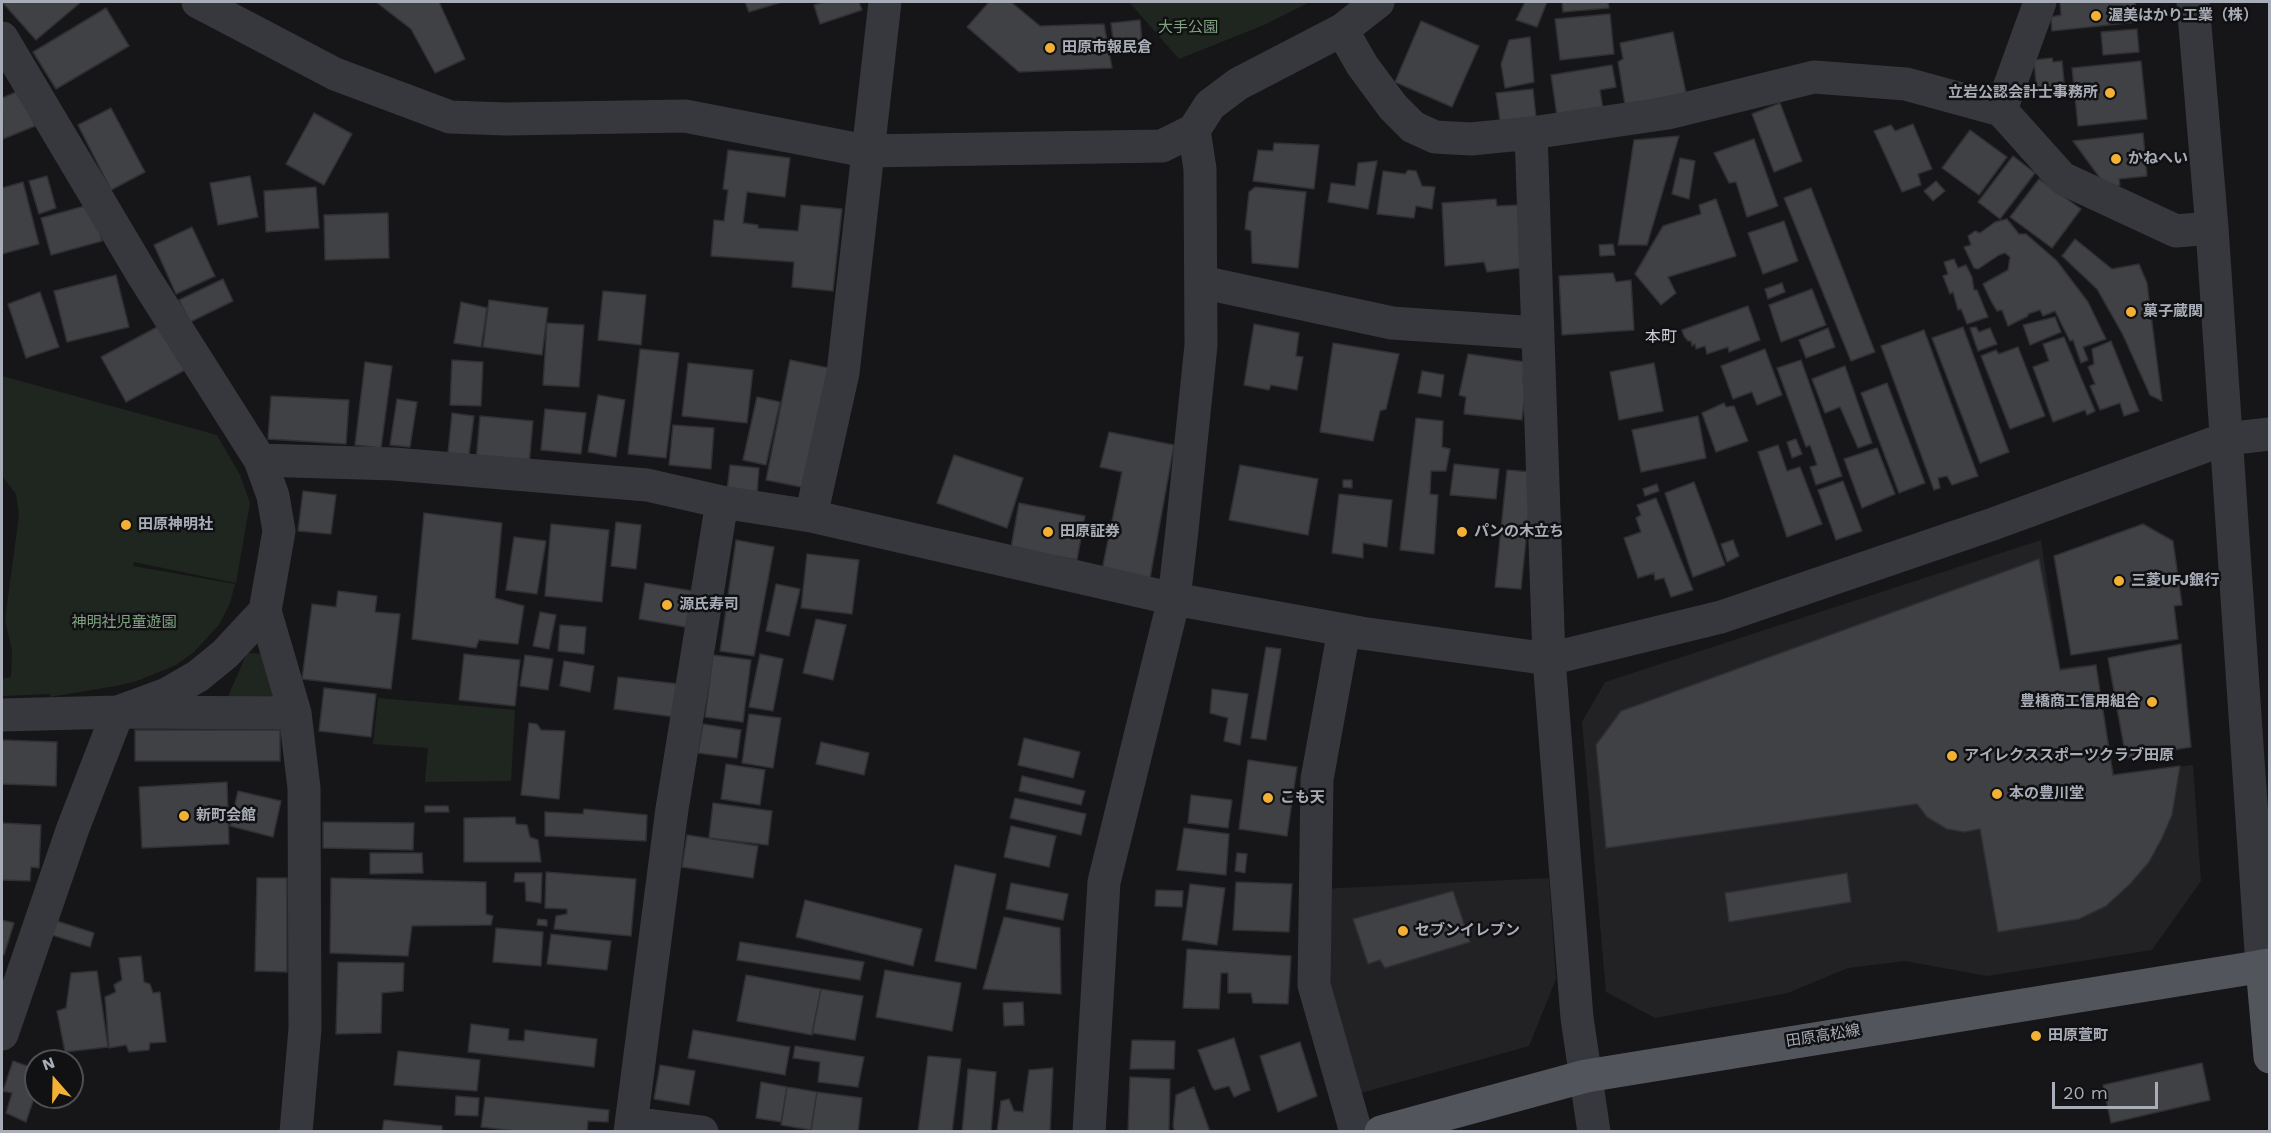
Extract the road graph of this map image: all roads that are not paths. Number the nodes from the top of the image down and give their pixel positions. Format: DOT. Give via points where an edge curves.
graph roads {
  1 [pos="198,2"];
  2 [pos="885,2"];
  3 [pos="1378,2"];
  4 [pos="2040,2"];
  5 [pos="2193,2"];
  6 [pos="1342,30"];
  7 [pos="2,38"];
  8 [pos="2001,110"];
  9 [pos="1194,130"];
  10 [pos="1531,133"];
  11 [pos="866,151"];
  12 [pos="2212,228"];
  13 [pos="1201,282"];
  14 [pos="1538,333"];
  15 [pos="2270,434"];
  16 [pos="2225,439"];
  17 [pos="260,460"];
  18 [pos="722,502"];
  19 [pos="811,516"];
  20 [pos="1174,599"];
  21 [pos="265,611"];
  22 [pos="1344,630"];
  23 [pos="1549,659"];
  24 [pos="118,712"];
  25 [pos="295,713"];
  26 [pos="2,715"];
  27 [pos="2266,965"];
  28 [pos="2,1034"];
  29 [pos="2270,1057"];
  30 [pos="1586,1076"];
  31 [pos="1457,1120"];
  32 [pos="631,1127"];
  33 [pos="296,1131"];
  34 [pos="702,1131"];
  35 [pos="1089,1131"];
  36 [pos="1356,1131"];
  37 [pos="1381,1131"];
  38 [pos="1594,1131"];
  1 -- 11 [label="street" via="335,74 450,117 685,116"];
  2 -- 11 [label="street"];
  3 -- 6 [label="street"];
  4 -- 8 [label="street"];
  5 -- 12 [label="street"];
  6 -- 9 [label="street" via="1238,84 1210,105"];
  6 -- 10 [label="street" via="1362,65 1413,127 1435,137 1471,139"];
  7 -- 17 [label="street" via="144,277"];
  8 -- 10 [label="street" via="1906,84 1814,77 1668,112"];
  8 -- 12 [label="street" via="2062,178 2176,231"];
  9 -- 11 [label="street" via="1162,146"];
  9 -- 13 [label="street" via="1200,169"];
  10 -- 14 [label="street"];
  11 -- 19 [label="street" via="843,373"];
  12 -- 16 [label="street"];
  13 -- 14 [label="street" via="1392,322"];
  13 -- 20 [label="street" via="1201,345"];
  14 -- 23 [label="street"];
  15 -- 16 [label="street"];
  16 -- 23 [label="street" via="1721,617"];
  16 -- 27 [label="street"];
  17 -- 18 [label="street" via="394,464 647,485"];
  17 -- 21 [label="street" via="273,496 279,531"];
  18 -- 19 [label="street"];
  18 -- 32 [label="street" via="672,809"];
  19 -- 20 [label="street"];
  20 -- 22 [label="street"];
  20 -- 35 [label="street" via="1104,882"];
  21 -- 24 [label="street" via="225,654 198,676 167,694"];
  21 -- 25 [label="street"];
  22 -- 23 [label="street"];
  22 -- 36 [label="street" via="1317,779 1314,985"];
  23 -- 30 [label="street" via="1577,1018"];
  24 -- 25 [label="street"];
  24 -- 26 [label="street"];
  24 -- 28 [label="street" via="73,828"];
  25 -- 33 [label="street" via="304,788 305,1029"];
  27 -- 29 [label="main road"];
  27 -- 30 [label="main road, 田原高松線"];
  30 -- 31 [label="main road, 田原高松線"];
  30 -- 38 [label="street"];
  31 -- 37 [label="main road, 田原高松線"];
  32 -- 34 [label="street"];
}
